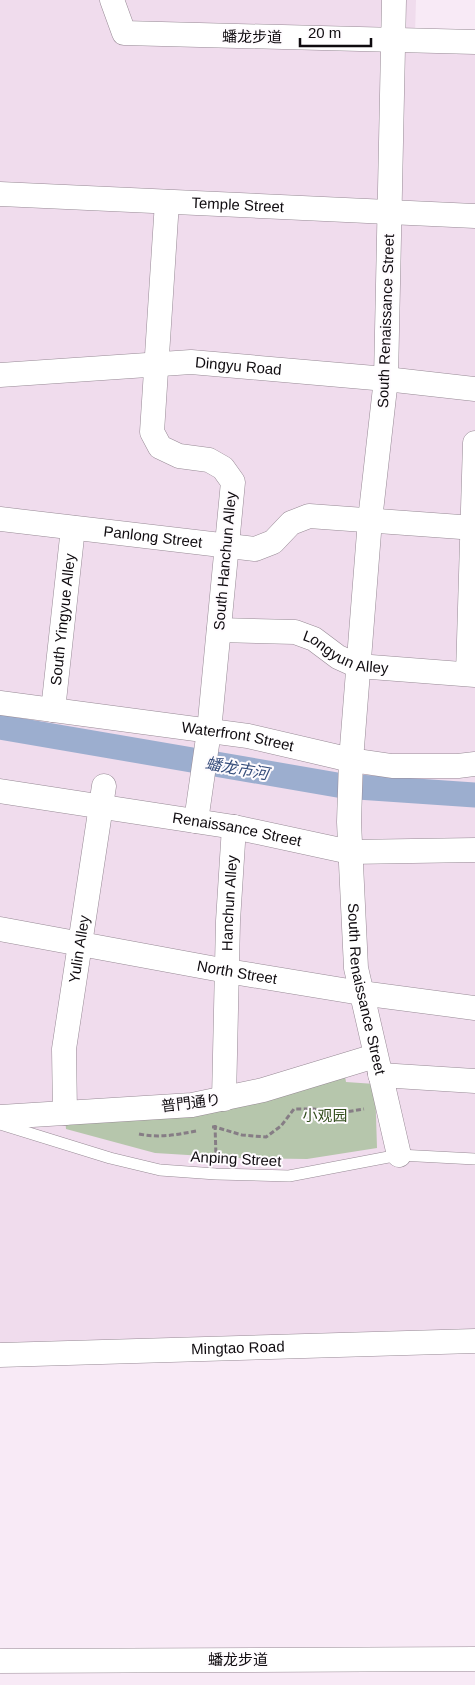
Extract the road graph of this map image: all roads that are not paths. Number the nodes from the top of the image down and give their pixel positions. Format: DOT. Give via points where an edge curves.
graph roads {
  1 [pos="112,0"];
  2 [pos="394,0"];
  3 [pos="394,40"];
  4 [pos="475,42"];
  5 [pos="0,194"];
  6 [pos="167,202"];
  7 [pos="390,212"];
  8 [pos="475,216"];
  9 [pos="156,365"];
  10 [pos="0,374"];
  11 [pos="386,378"];
  12 [pos="475,389"];
  13 [pos="475,443"];
  14 [pos="0,520"];
  15 [pos="370,520"];
  16 [pos="73,528"];
  17 [pos="474,528"];
  18 [pos="228,546"];
  19 [pos="219,630"];
  20 [pos="358,666"];
  21 [pos="472,675"];
  22 [pos="0,703"];
  23 [pos="53,710"];
  24 [pos="209,732"];
  25 [pos="351,760"];
  26 [pos="475,764"];
  27 [pos="0,791"];
  28 [pos="103,796"];
  29 [pos="196,821"];
  30 [pos="234,827"];
  31 [pos="475,850"];
  32 [pos="350,852"];
  33 [pos="0,929"];
  34 [pos="80,944"];
  35 [pos="227,971"];
  36 [pos="361,993"];
  37 [pos="475,1008"];
  38 [pos="378,1066"];
  39 [pos="475,1081"];
  40 [pos="219,1100"];
  41 [pos="65,1113"];
  42 [pos="0,1117"];
  43 [pos="0,1124"];
  44 [pos="399,1155"];
  45 [pos="475,1159"];
  46 [pos="475,1341"];
  47 [pos="0,1355"];
  48 [pos="475,1658"];
  49 [pos="0,1661"];
  1 -- 3 [label="street, 蟠龙步道" via="124,34"];
  2 -- 3 [label="street, South Renaissance Street"];
  3 -- 4 [label="street, 蟠龙步道"];
  3 -- 7 [label="street, South Renaissance Street"];
  5 -- 6 [label="street, Temple Street"];
  6 -- 7 [label="street, Temple Street"];
  6 -- 9 [label="street, South Hanchun Alley"];
  7 -- 8 [label="street, Temple Street"];
  7 -- 11 [label="street, South Renaissance Street"];
  9 -- 10 [label="street, Dingyu Road"];
  9 -- 11 [label="street, Dingyu Road" via="191,362"];
  9 -- 18 [label="street, South Hanchun Alley" via="152,432 160,447 179,456 209,460 222,468 233,482"];
  11 -- 12 [label="street, Dingyu Road"];
  11 -- 15 [label="street, South Renaissance Street"];
  13 -- 17 [label="street"];
  14 -- 16 [label="street, Panlong Street"];
  15 -- 17 [label="street, Panlong Street"];
  15 -- 18 [label="street, Panlong Street" via="309,516 291,523 272,542 255,549"];
  15 -- 20 [label="street, South Renaissance Street"];
  16 -- 18 [label="street, Panlong Street"];
  16 -- 23 [label="street, South Yingyue Alley"];
  17 -- 21 [label="street"];
  18 -- 19 [label="street, South Hanchun Alley"];
  19 -- 20 [label="street, Longyun Alley" via="294,632 314,639 338,657"];
  19 -- 24 [label="street, South Hanchun Alley"];
  20 -- 21 [label="street, Longyun Alley"];
  20 -- 25 [label="street, South Renaissance Street"];
  22 -- 23 [label="street, Waterfront Street"];
  23 -- 24 [label="street, Waterfront Street"];
  24 -- 25 [label="street, Waterfront Street" via="248,736"];
  24 -- 29 [label="street, South Hanchun Alley"];
  25 -- 26 [label="street, Waterfront Street" via="392,766"];
  25 -- 32 [label="street, South Renaissance Street"];
  27 -- 28 [label="street, Renaissance Street"];
  28 -- 29 [label="street, Renaissance Street"];
  28 -- 34 [label="street, Yulin Alley"];
  29 -- 30 [label="street, Renaissance Street"];
  30 -- 32 [label="street, Renaissance Street"];
  30 -- 35 [label="street, Hanchun Alley"];
  31 -- 32 [label="street, Renaissance Street"];
  32 -- 36 [label="street, South Renaissance Street" via="356,968"];
  33 -- 34 [label="street, North Street"];
  34 -- 35 [label="street, North Street"];
  34 -- 41 [label="street, Yulin Alley" via="64,1049"];
  35 -- 36 [label="street, North Street"];
  35 -- 40 [label="street, Hanchun Alley"];
  36 -- 37 [label="street, North Street"];
  36 -- 38 [label="street, South Renaissance Street"];
  38 -- 39 [label="street"];
  38 -- 40 [label="street, 普門通り"];
  38 -- 44 [label="street, South Renaissance Street"];
  40 -- 41 [label="street, 普門通り" via="192,1105"];
  41 -- 42 [label="street, 普門通り"];
  43 -- 44 [label="lane, Anping Street" via="160,1170 289,1176"];
  44 -- 45 [label="lane, Anping Street"];
  46 -- 47 [label="street, Mingtao Road"];
  48 -- 49 [label="street, 蟠龙步道"];
}
